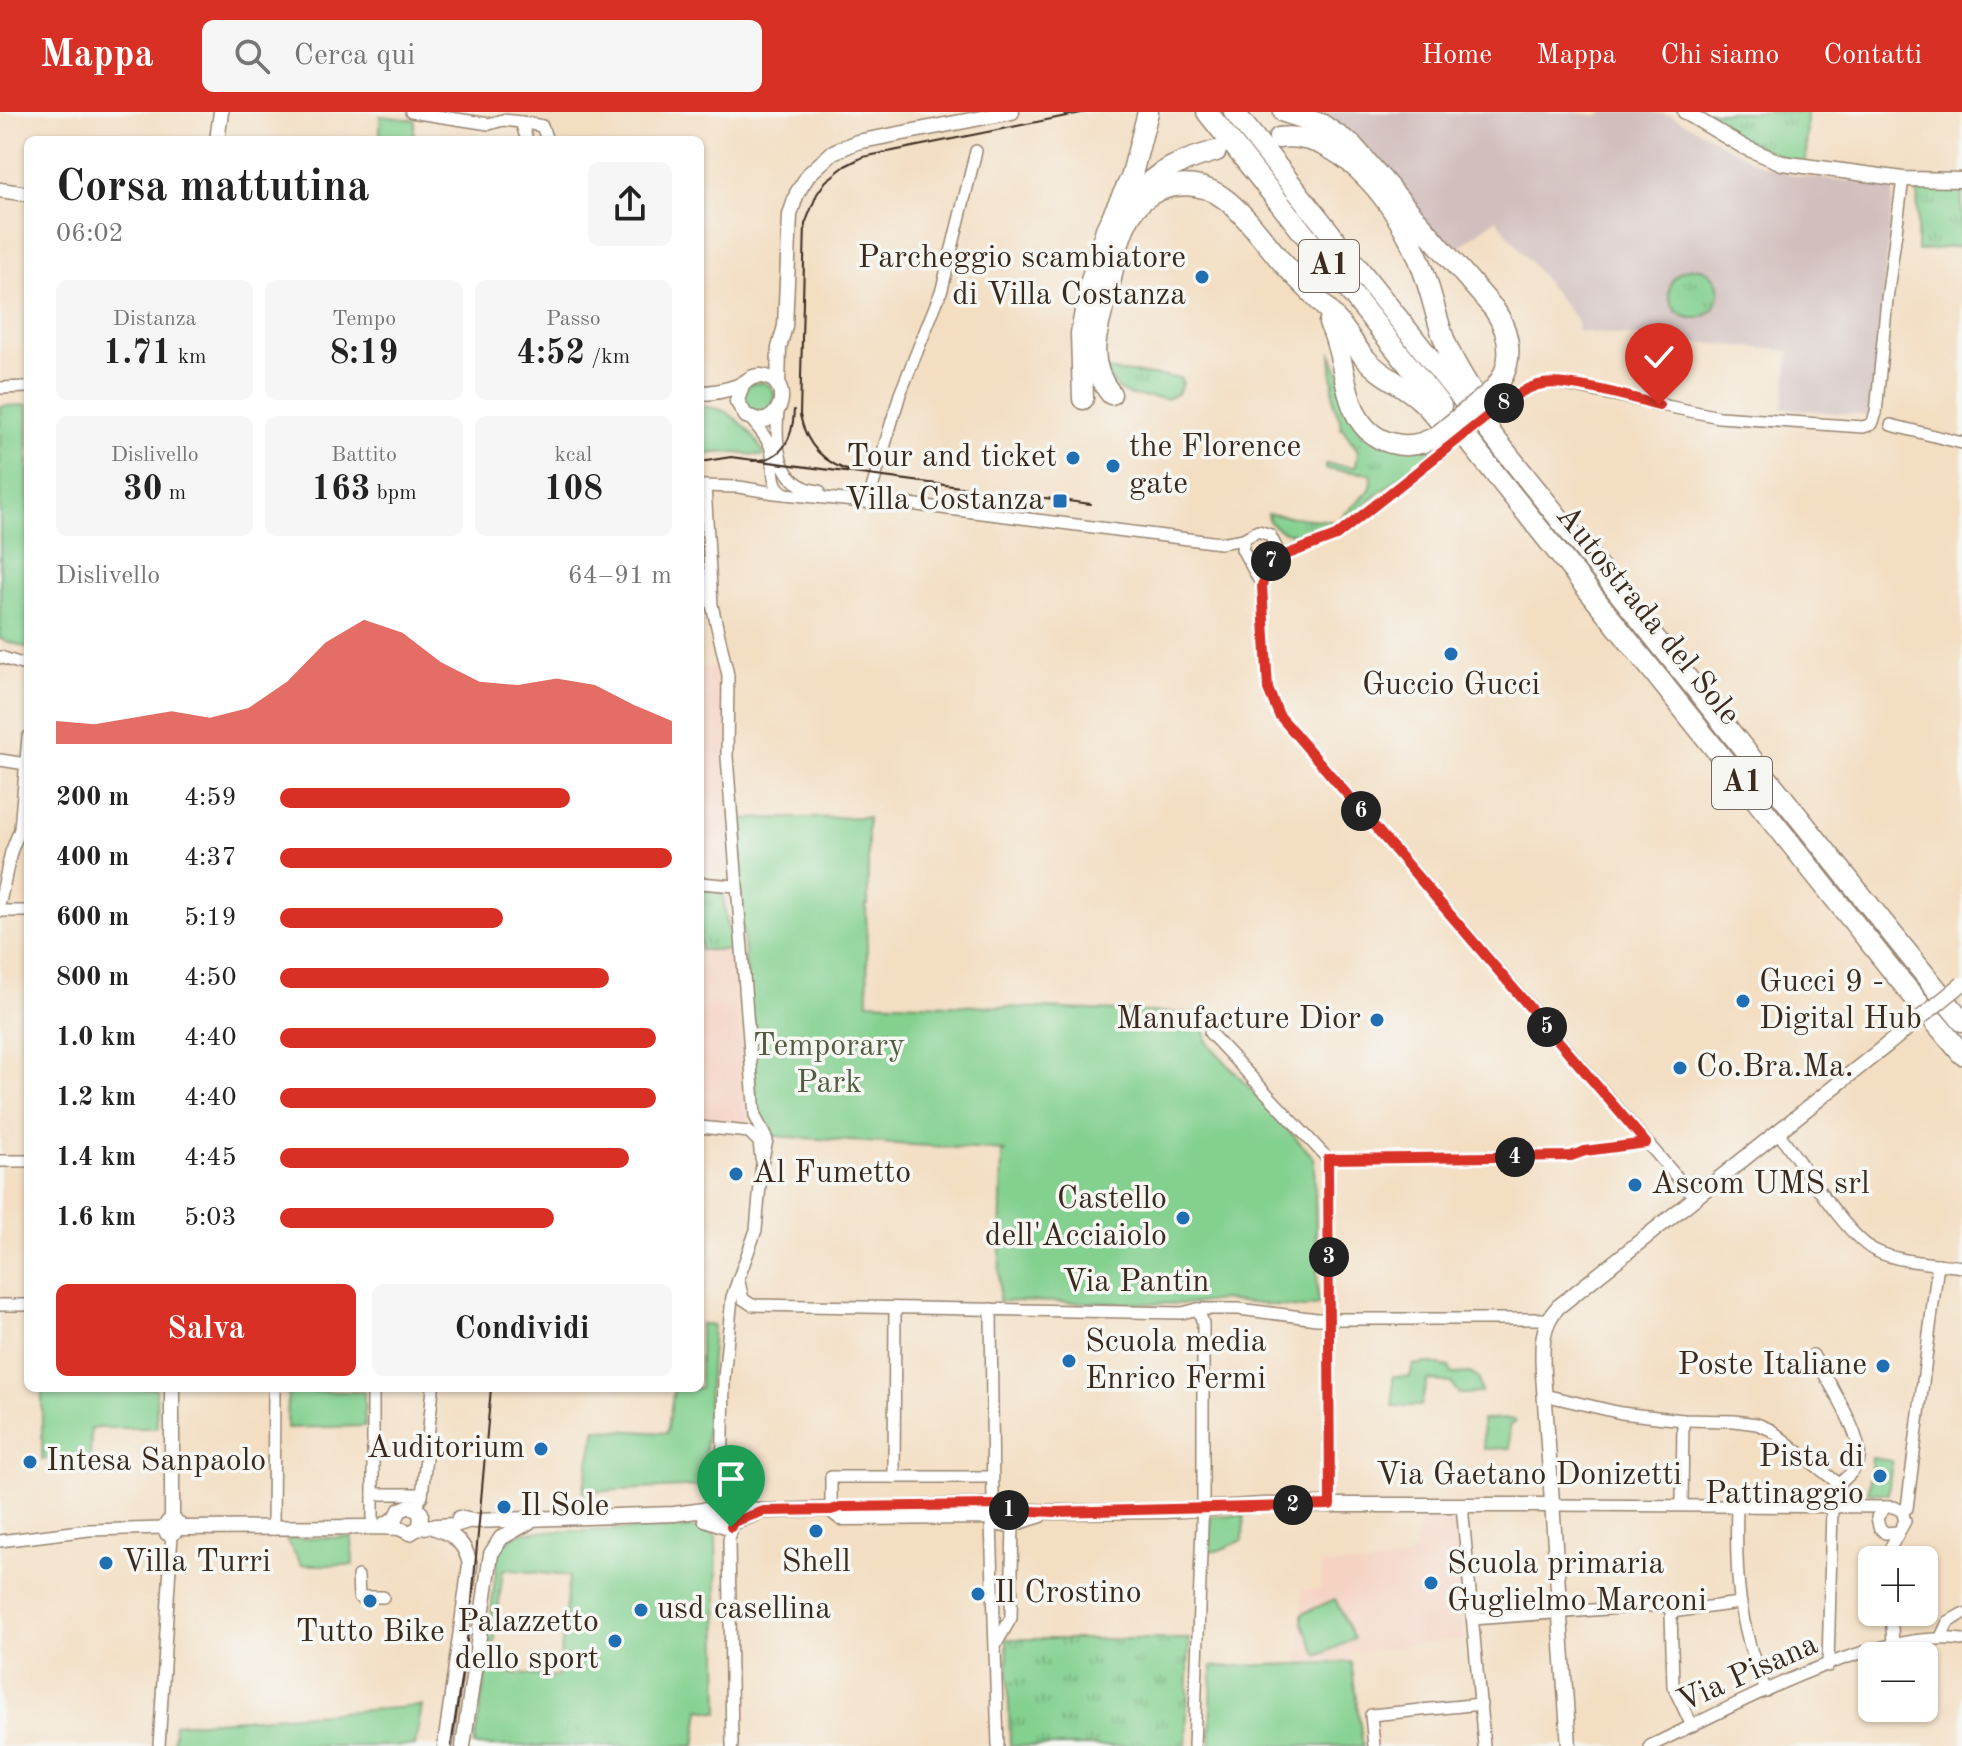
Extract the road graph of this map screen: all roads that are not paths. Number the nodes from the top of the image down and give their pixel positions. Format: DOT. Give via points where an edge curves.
graph roads {
  1 [pos="221,112"];
  2 [pos="411,112"];
  3 [pos="1012,112"];
  4 [pos="1207,112"];
  5 [pos="1234,112"];
  6 [pos="1284,112"];
  7 [pos="1685,112"];
  8 [pos="979,115"];
  9 [pos="505,116"];
  10 [pos="1147,116"];
  11 [pos="521,122"];
  12 [pos="218,136"];
  13 [pos="526,136"];
  14 [pos="546,136"];
  15 [pos="1279,138"];
  16 [pos="976,151"];
  17 [pos="1216,151"];
  18 [pos="1903,179"];
  19 [pos="1962,180"];
  20 [pos="0,190"];
  21 [pos="24,193"];
  22 [pos="1090,284"];
  23 [pos="1312,296"];
  24 [pos="779,348"];
  25 [pos="748,381"];
  26 [pos="778,386"];
  27 [pos="24,387"];
  28 [pos="0,388"];
  29 [pos="704,392"];
  30 [pos="704,394"];
  31 [pos="1111,394"];
  32 [pos="1083,399"];
  33 [pos="739,407"];
  34 [pos="1485,408"];
  35 [pos="778,411"];
  36 [pos="751,419"];
  37 [pos="1891,425"];
  38 [pos="1452,435"];
  39 [pos="1962,443"];
  40 [pos="773,473"];
  41 [pos="704,486"];
  42 [pos="745,488"];
  43 [pos="787,494"];
  44 [pos="870,495"];
  45 [pos="909,504"];
  46 [pos="704,510"];
  47 [pos="1244,539"];
  48 [pos="1220,543"];
  49 [pos="1245,558"];
  50 [pos="1271,560"];
  51 [pos="1262,585"];
  52 [pos="0,657"];
  53 [pos="24,665"];
  54 [pos="0,760"];
  55 [pos="24,764"];
  56 [pos="24,786"];
  57 [pos="6,851"];
  58 [pos="704,883"];
  59 [pos="735,886"];
  60 [pos="0,902"];
  61 [pos="0,911"];
  62 [pos="24,911"];
  63 [pos="1962,984"];
  64 [pos="1962,1021"];
  65 [pos="1210,1033"];
  66 [pos="1962,1054"];
  67 [pos="704,1127"];
  68 [pos="1777,1131"];
  69 [pos="1646,1143"];
  70 [pos="1328,1159"];
  71 [pos="0,1161"];
  72 [pos="24,1161"];
  73 [pos="762,1163"];
  74 [pos="1694,1197"];
  75 [pos="1938,1264"];
  76 [pos="1962,1267"];
  77 [pos="739,1282"];
  78 [pos="0,1305"];
  79 [pos="24,1305"];
  80 [pos="895,1308"];
  81 [pos="991,1309"];
  82 [pos="1198,1309"];
  83 [pos="1330,1317"];
  84 [pos="1549,1319"];
  85 [pos="1813,1355"];
  86 [pos="172,1392"];
  87 [pos="274,1392"];
  88 [pos="373,1392"];
  89 [pos="433,1392"];
  90 [pos="1544,1395"];
  91 [pos="1683,1420"];
  92 [pos="894,1477"];
  93 [pos="992,1477"];
  94 [pos="1839,1484"];
  95 [pos="373,1494"];
  96 [pos="731,1502"];
  97 [pos="1682,1504"];
  98 [pos="1330,1505"];
  99 [pos="1462,1505"];
  100 [pos="1551,1505"];
  101 [pos="1737,1505"];
  102 [pos="1834,1507"];
  103 [pos="1886,1507"];
  104 [pos="1858,1508"];
  105 [pos="1202,1509"];
  106 [pos="1905,1509"];
  107 [pos="831,1510"];
  108 [pos="764,1511"];
  109 [pos="990,1512"];
  110 [pos="713,1514"];
  111 [pos="421,1515"];
  112 [pos="1011,1516"];
  113 [pos="536,1519"];
  114 [pos="733,1522"];
  115 [pos="398,1523"];
  116 [pos="1878,1523"];
  117 [pos="377,1527"];
  118 [pos="172,1528"];
  119 [pos="273,1529"];
  120 [pos="1897,1532"];
  121 [pos="0,1541"];
  122 [pos="1884,1546"];
  123 [pos="1891,1546"];
  124 [pos="358,1576"];
  125 [pos="383,1597"];
  126 [pos="1739,1603"];
  127 [pos="1558,1611"];
  128 [pos="1671,1612"];
  129 [pos="1962,1614"];
  130 [pos="1473,1619"];
  131 [pos="993,1623"];
  132 [pos="1003,1633"];
  133 [pos="1941,1637"];
  134 [pos="1962,1640"];
  135 [pos="1901,1642"];
  136 [pos="996,1645"];
  137 [pos="1858,1655"];
  138 [pos="1828,1666"];
  139 [pos="1766,1691"];
  140 [pos="1481,1704"];
  141 [pos="1692,1726"];
  142 [pos="159,1746"];
  143 [pos="445,1746"];
  144 [pos="463,1746"];
  145 [pos="732,1746"];
  146 [pos="998,1746"];
  147 [pos="1194,1746"];
  148 [pos="1374,1746"];
  149 [pos="1484,1746"];
  150 [pos="1569,1746"];
  151 [pos="1650,1746"];
  1 -- 12 [label="street"];
  2 -- 9 [label="street" via="489,124"];
  3 -- 8 [label="street"];
  4 -- 38 [label="highway, Autostrada del Sole / A1"];
  5 -- 34 [label="highway, Autostrada del Sole / A1"];
  6 -- 34 [label="highway" via="1321,124 1352,145 1494,309 1505,328 1509,353"];
  7 -- 18 [label="street" via="1782,163"];
  8 -- 24 [label="street" via="857,142 833,152 809,174 790,215"];
  9 -- 11 [label="street"];
  10 -- 22 [label="highway" via="1131,178 1106,229"];
  11 -- 13 [label="street"];
  11 -- 14 [label="street" via="542,126"];
  15 -- 34 [label="highway" via="1314,141 1338,152 1392,211 1415,248 1448,349"];
  16 -- 44 [label="street" via="942,289 900,394"];
  17 -- 22 [label="highway" via="1174,165 1142,188 1111,230"];
  18 -- 19 [label="street"];
  18 -- 34 [label="street" via="1874,422 1863,427 1705,415 1556,383"];
  20 -- 21 [label="street"];
  22 -- 32 [label="highway" via="1081,333"];
  23 -- 31 [label="highway" via="1224,198 1193,185 1163,189 1132,212 1118,247 1094,350 1099,379"];
  23 -- 38 [label="highway" via="1375,369 1419,398"];
  23 -- 38 [label="highway" via="1339,345 1350,401 1362,425 1376,437 1403,445"];
  24 -- 25 [label="street"];
  24 -- 26 [label="street"];
  25 -- 26 [label="street" via="769,378"];
  25 -- 29 [label="street"];
  25 -- 33 [label="street" via="737,397"];
  26 -- 35 [label="street"];
  27 -- 28 [label="street"];
  30 -- 33 [label="street"];
  33 -- 36 [label="street"];
  34 -- 38 [label="highway, bridge"];
  34 -- 64 [label="highway, Autostrada del Sole / A1" via="1541,497"];
  35 -- 36 [label="street" via="767,420"];
  35 -- 44 [label="street" via="776,440 782,465 795,482 811,490"];
  36 -- 40 [label="street" via="771,449"];
  37 -- 39 [label="street"];
  38 -- 50 [label="street" via="1336,536"];
  38 -- 66 [label="highway, Autostrada del Sole / A1" via="1525,511"];
  40 -- 42 [label="street" via="761,484"];
  40 -- 43 [label="street" via="776,487"];
  41 -- 42 [label="street"];
  42 -- 43 [label="street"];
  43 -- 45 [label="street"];
  44 -- 45 [label="street"];
  45 -- 48 [label="street"];
  46 -- 59 [label="street" via="712,605 728,675"];
  47 -- 48 [label="street"];
  47 -- 49 [label="street"];
  47 -- 50 [label="street" via="1257,531 1270,535 1276,547"];
  48 -- 49 [label="street"];
  49 -- 50 [label="street" via="1257,566"];
  49 -- 51 [label="street"];
  50 -- 51 [label="street"];
  51 -- 69 [label="street" via="1268,689 1279,715"];
  52 -- 53 [label="street"];
  54 -- 55 [label="street"];
  56 -- 57 [label="street" via="20,829"];
  57 -- 60 [label="street"];
  58 -- 59 [label="street"];
  59 -- 73 [label="street" via="755,1116 767,1140"];
  61 -- 62 [label="street"];
  63 -- 68 [label="street, bridge"];
  65 -- 70 [label="street"];
  67 -- 73 [label="street" via="751,1133 759,1142"];
  68 -- 74 [label="street"];
  68 -- 75 [label="street" via="1868,1246"];
  69 -- 70 [label="street" via="1571,1156"];
  69 -- 74 [label="street"];
  70 -- 83 [label="street"];
  71 -- 72 [label="street"];
  73 -- 77 [label="street" via="756,1230"];
  74 -- 84 [label="street"];
  75 -- 76 [label="street"];
  75 -- 106 [label="street"];
  77 -- 80 [label="street, Via Pantin" via="743,1299 752,1305"];
  77 -- 96 [label="street" via="733,1292 723,1395 722,1488"];
  78 -- 79 [label="street"];
  80 -- 81 [label="street, Via Pantin"];
  80 -- 92 [label="street"];
  81 -- 82 [label="street, Via Pantin"];
  81 -- 93 [label="street"];
  82 -- 83 [label="street, Via Pantin"];
  82 -- 105 [label="street" via="1203,1323"];
  83 -- 84 [label="street, Via Pantin"];
  83 -- 98 [label="street"];
  84 -- 90 [label="street" via="1542,1344"];
  85 -- 94 [label="street" via="1859,1448 1856,1467"];
  86 -- 118 [label="street"];
  87 -- 119 [label="street"];
  88 -- 95 [label="street"];
  89 -- 111 [label="street"];
  90 -- 91 [label="street" via="1621,1413"];
  90 -- 100 [label="street"];
  91 -- 94 [label="street" via="1763,1426"];
  91 -- 97 [label="street"];
  92 -- 93 [label="street"];
  92 -- 107 [label="street" via="831,1477"];
  93 -- 109 [label="street"];
  94 -- 102 [label="street"];
  95 -- 111 [label="street"];
  95 -- 117 [label="street"];
  96 -- 108 [label="street, Via Gaetano Donizetti"];
  96 -- 110 [label="street" via="721,1500"];
  96 -- 114 [label="street" via="737,1513"];
  97 -- 100 [label="street, Via Gaetano Donizetti"];
  97 -- 101 [label="street, Via Gaetano Donizetti"];
  98 -- 99 [label="street, Via Gaetano Donizetti"];
  98 -- 105 [label="street, Via Gaetano Donizetti"];
  99 -- 100 [label="street, Via Gaetano Donizetti"];
  99 -- 130 [label="street"];
  100 -- 127 [label="street"];
  101 -- 102 [label="street, Via Gaetano Donizetti"];
  101 -- 126 [label="street"];
  102 -- 104 [label="street, Via Gaetano Donizetti"];
  102 -- 138 [label="street"];
  103 -- 104 [label="street, Via Gaetano Donizetti"];
  103 -- 106 [label="street"];
  103 -- 116 [label="street"];
  104 -- 116 [label="street, Via Gaetano Donizetti"];
  105 -- 112 [label="street, Via Gaetano Donizetti"];
  105 -- 147 [label="street"];
  106 -- 120 [label="street"];
  107 -- 108 [label="street, Via Gaetano Donizetti"];
  107 -- 109 [label="street, Via Gaetano Donizetti"];
  108 -- 114 [label="street, Via Gaetano Donizetti"];
  109 -- 112 [label="street, Via Gaetano Donizetti"];
  109 -- 131 [label="street"];
  110 -- 113 [label="street" via="704,1510"];
  110 -- 114 [label="street" via="725,1526"];
  111 -- 113 [label="street" via="463,1524"];
  111 -- 115 [label="street" via="403,1508"];
  111 -- 115 [label="street" via="410,1533"];
  111 -- 143 [label="street" via="455,1537 470,1565"];
  112 -- 132 [label="street" via="1011,1618"];
  113 -- 144 [label="street" via="504,1535 493,1549"];
  114 -- 145 [label="street"];
  115 -- 117 [label="street"];
  116 -- 120 [label="street" via="1885,1533"];
  116 -- 122 [label="street"];
  117 -- 119 [label="street"];
  118 -- 119 [label="street"];
  118 -- 121 [label="street" via="89,1530"];
  118 -- 142 [label="street"];
  120 -- 123 [label="street"];
  124 -- 125 [label="street" via="359,1597"];
  126 -- 128 [label="street"];
  126 -- 139 [label="street"];
  127 -- 128 [label="street" via="1660,1605"];
  127 -- 130 [label="street"];
  127 -- 150 [label="street"];
  128 -- 141 [label="street" via="1673,1686"];
  129 -- 133 [label="street" via="1948,1622"];
  130 -- 140 [label="street"];
  131 -- 132 [label="street"];
  131 -- 136 [label="street"];
  132 -- 136 [label="street"];
  133 -- 134 [label="street, Via Pisana"];
  133 -- 135 [label="street, Via Pisana"];
  136 -- 146 [label="street"];
  137 -- 138 [label="street, Via Pisana"];
  138 -- 139 [label="street, Via Pisana"];
  139 -- 141 [label="street, Via Pisana"];
  140 -- 148 [label="street" via="1371,1715"];
  140 -- 149 [label="street"];
  141 -- 151 [label="street, Via Pisana"];
}
